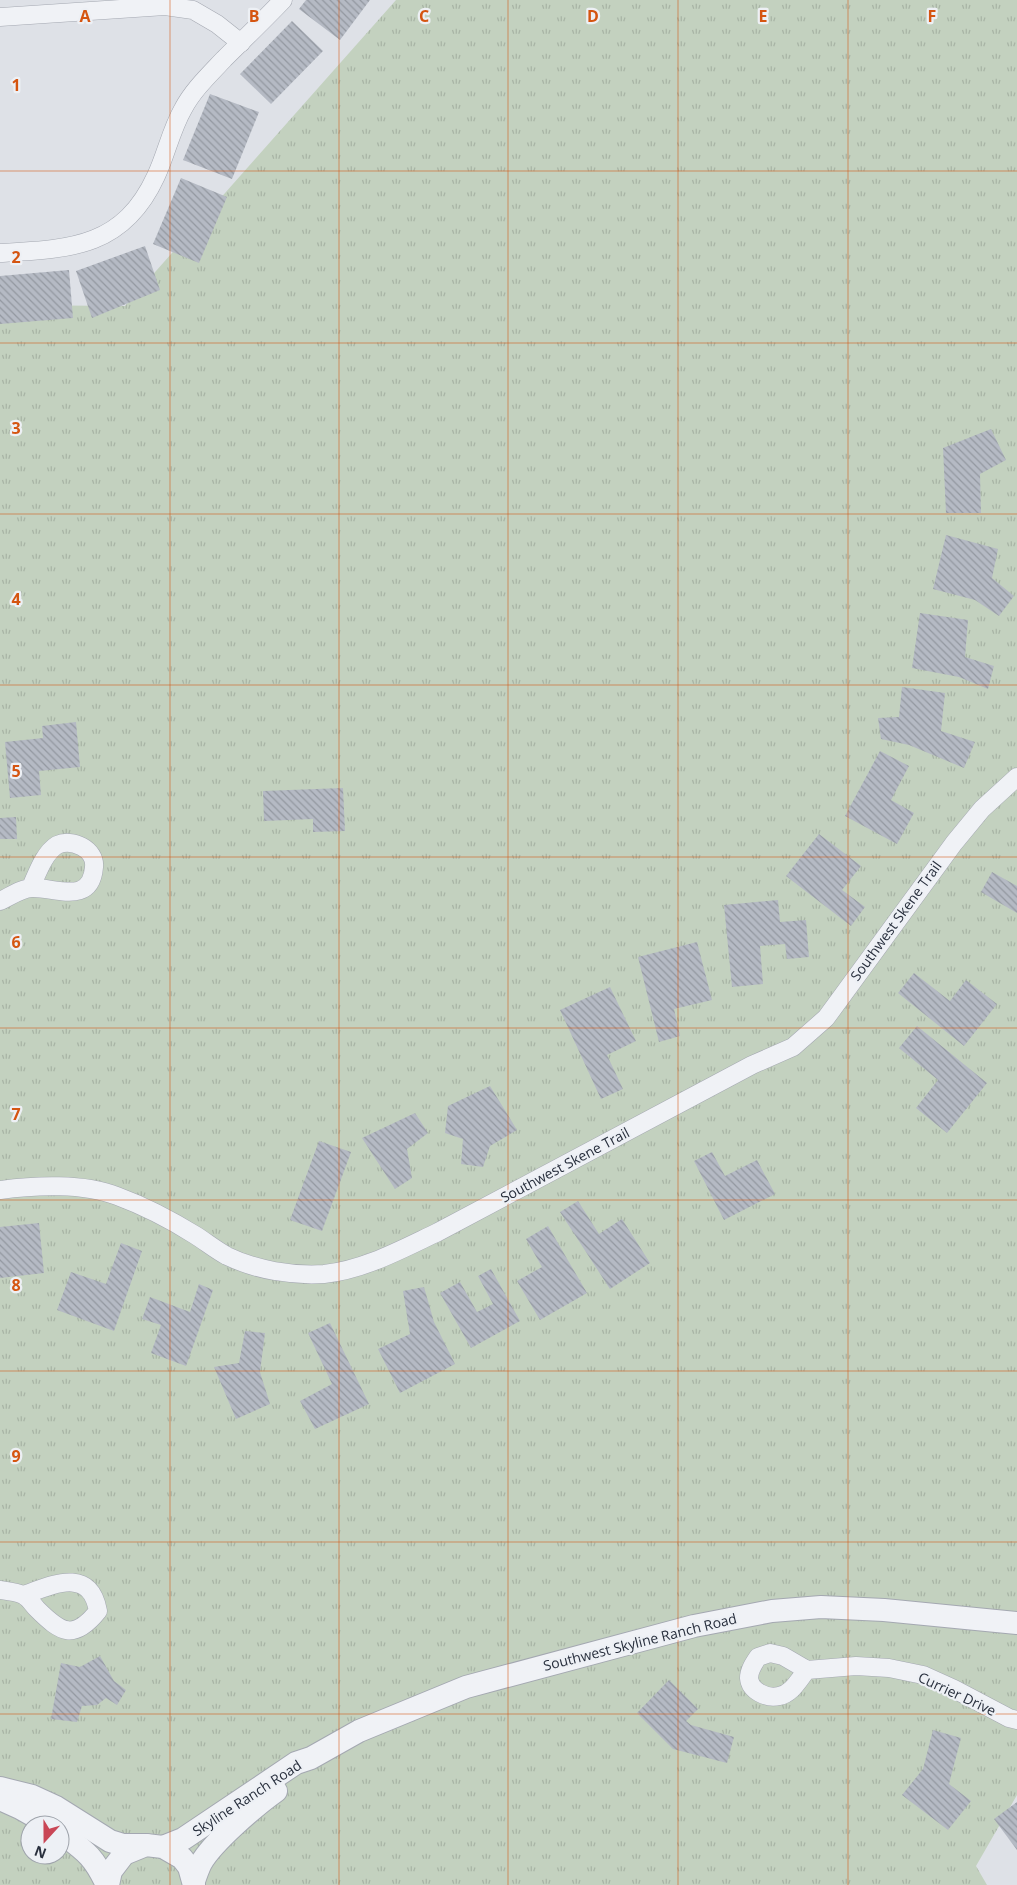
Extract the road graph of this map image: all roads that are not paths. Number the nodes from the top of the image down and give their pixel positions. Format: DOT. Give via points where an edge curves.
graph roads {
  1 [pos="284,0"];
  2 [pos="0,17"];
  3 [pos="241,43"];
  4 [pos="0,254"];
  5 [pos="1017,777"];
  6 [pos="30,887"];
  7 [pos="0,901"];
  8 [pos="0,1190"];
  9 [pos="0,1590"];
  10 [pos="24,1595"];
  11 [pos="1017,1623"];
  12 [pos="807,1670"];
  13 [pos="1017,1720"];
  14 [pos="311,1758"];
  15 [pos="0,1788"];
  16 [pos="0,1799"];
  17 [pos="32,1815"];
  18 [pos="70,1840"];
  19 [pos="155,1846"];
  20 [pos="194,1883"];
  21 [pos="107,1885"];
  1 -- 3 [label="street"];
  2 -- 3 [label="street" via="165,6 193,10"];
  3 -- 4 [label="street" via="203,81 183,109 156,176 142,203 125,222 84,244"];
  5 -- 8 [label="street, Southwest Skene Trail" via="982,809 954,843 826,1018 792,1047 752,1065 438,1232 356,1268 324,1274 257,1268 226,1255 156,1213 115,1195 51,1187"];
  6 -- 7 [label="street"];
  9 -- 10 [label="street"];
  11 -- 14 [label="street, Southwest Skyline Ranch Road" via="884,1610 822,1607 772,1611 694,1626 466,1687 359,1731"];
  12 -- 13 [label="street, Currier Drive" via="856,1666 923,1675"];
  14 -- 19 [label="street, Skyline Ranch Road" via="296,1763 183,1839"];
  14 -- 20 [label="street, Skyline Ranch Road" via="302,1770 261,1802 212,1848 200,1864"];
  15 -- 19 [label="street" via="32,1796 110,1841 123,1845"];
  16 -- 17 [label="street"];
  18 -- 21 [label="street" via="98,1865"];
  19 -- 20 [label="street" via="182,1858"];
  19 -- 21 [label="street, Skyline Ranch Road" via="124,1854 111,1871"];
}
